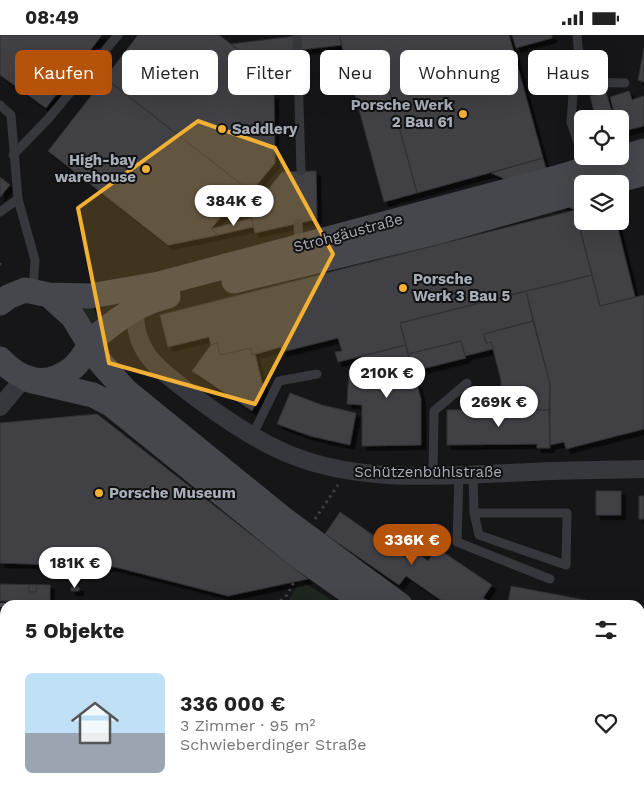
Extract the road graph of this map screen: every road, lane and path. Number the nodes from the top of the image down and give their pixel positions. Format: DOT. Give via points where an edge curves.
graph roads {
  1 [pos="118,35"];
  2 [pos="298,35"];
  3 [pos="577,35"];
  4 [pos="578,50"];
  5 [pos="608,83"];
  6 [pos="625,83"];
  7 [pos="574,95"];
  8 [pos="0,105"];
  9 [pos="13,155"];
  10 [pos="643,159"];
  11 [pos="301,171"];
  12 [pos="588,171"];
  13 [pos="18,199"];
  14 [pos="0,212"];
  15 [pos="300,245"];
  16 [pos="0,263"];
  17 [pos="0,269"];
  18 [pos="0,285"];
  19 [pos="36,292"];
  20 [pos="0,303"];
  21 [pos="135,307"];
  22 [pos="89,344"];
  23 [pos="0,359"];
  24 [pos="317,374"];
  25 [pos="26,379"];
  26 [pos="467,383"];
  27 [pos="0,407"];
  28 [pos="253,434"];
  29 [pos="644,469"];
  30 [pos="347,471"];
  31 [pos="433,475"];
  32 [pos="466,475"];
  33 [pos="326,502"];
  34 [pos="474,513"];
  35 [pos="282,575"];
  36 [pos="550,579"];
  37 [pos="281,600"];
  38 [pos="361,600"];
  39 [pos="393,600"];
  1 -- 9 [label="lane" via="48,119"];
  2 -- 11 [label="lane"];
  3 -- 4 [label="lane"];
  5 -- 6 [label="lane"];
  7 -- 12 [label="lane" via="571,122"];
  8 -- 9 [label="lane" via="10,115"];
  9 -- 13 [label="lane"];
  10 -- 12 [label="main road, Strohgäustraße"];
  12 -- 15 [label="main road, Strohgäustraße"];
  13 -- 14 [label="lane"];
  13 -- 19 [label="lane" via="34,260"];
  15 -- 19 [label="main road, Strohgäustraße" via="168,282 104,295"];
  15 -- 21 [label="main road, Strohgäustraße"];
  16 -- 17 [label="path"];
  18 -- 19 [label="main road, Strohgäustraße"];
  19 -- 20 [label="main road"];
  19 -- 22 [label="main road" via="65,307"];
  21 -- 22 [label="main road, Strohgäustraße"];
  21 -- 28 [label="street, Schützenbühlstraße" via="134,327 142,347 158,368 221,416"];
  22 -- 25 [label="main road, Strohgäustraße" via="70,370 55,377"];
  22 -- 39 [label="main road" via="126,391 282,518"];
  23 -- 25 [label="main road"];
  24 -- 28 [label="lane" via="279,381"];
  25 -- 27 [label="street"];
  25 -- 38 [label="main road" via="93,395 112,405 300,557"];
  26 -- 31 [label="lane" via="434,411"];
  28 -- 30 [label="street, Schützenbühlstraße" via="290,455"];
  29 -- 32 [label="street, Schützenbühlstraße"];
  30 -- 31 [label="street, Schützenbühlstraße"];
  30 -- 33 [label="path"];
  31 -- 32 [label="street, Schützenbühlstraße"];
  32 -- 34 [label="lane"];
  32 -- 36 [label="lane" via="457,542"];
  34 -- 34 [label="lane" via="567,513 566,565 479,535"];
  35 -- 37 [label="path" via="294,582"];
}
